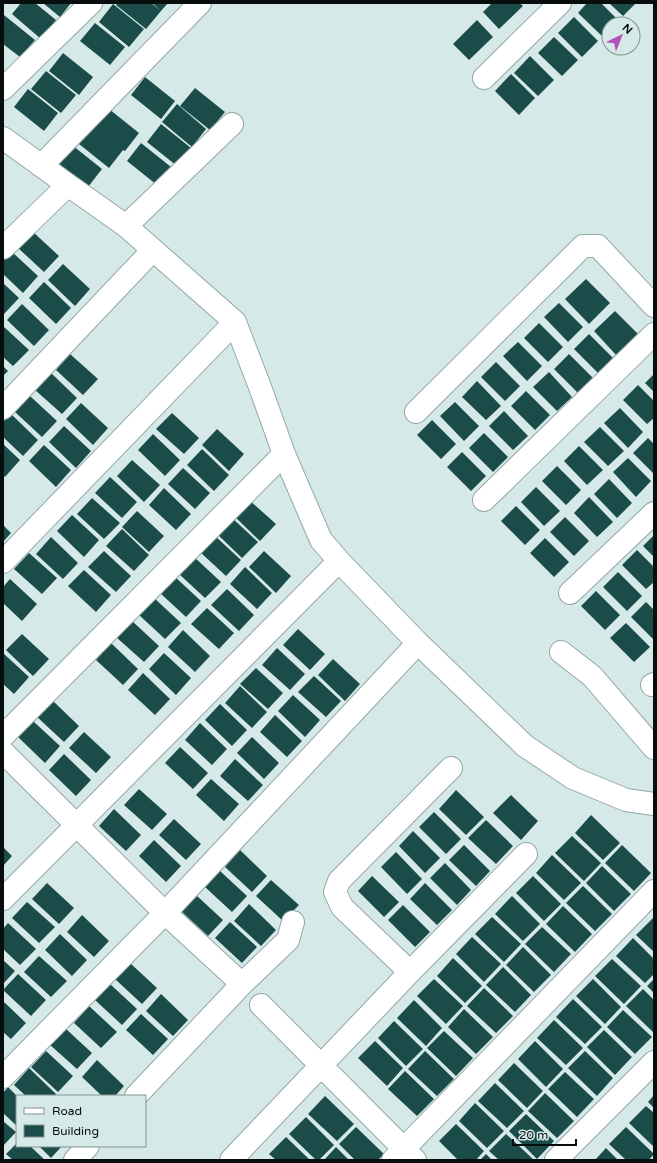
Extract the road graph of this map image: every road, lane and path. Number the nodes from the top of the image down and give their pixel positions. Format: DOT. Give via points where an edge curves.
graph roads {
  1 [pos="91,3"];
  2 [pos="200,3"];
  3 [pos="560,3"];
  4 [pos="484,78"];
  5 [pos="3,89"];
  6 [pos="232,124"];
  7 [pos="3,138"];
  8 [pos="41,166"];
  9 [pos="68,185"];
  10 [pos="126,226"];
  11 [pos="3,248"];
  12 [pos="153,250"];
  13 [pos="654,306"];
  14 [pos="236,322"];
  15 [pos="654,334"];
  16 [pos="3,408"];
  17 [pos="416,412"];
  18 [pos="284,454"];
  19 [pos="484,500"];
  20 [pos="654,513"];
  21 [pos="339,561"];
  22 [pos="3,562"];
  23 [pos="570,593"];
  24 [pos="418,643"];
  25 [pos="561,652"];
  26 [pos="3,736"];
  27 [pos="654,748"];
  28 [pos="3,752"];
  29 [pos="451,768"];
  30 [pos="654,804"];
  31 [pos="76,824"];
  32 [pos="526,854"];
  33 [pos="654,891"];
  34 [pos="3,899"];
  35 [pos="165,913"];
  36 [pos="293,922"];
  37 [pos="410,972"];
  38 [pos="242,984"];
  39 [pos="261,1005"];
  40 [pos="654,1062"];
  41 [pos="321,1066"];
  42 [pos="3,1077"];
  43 [pos="137,1095"];
  44 [pos="87,1147"];
  45 [pos="404,1156"];
  46 [pos="75,1160"];
  47 [pos="231,1160"];
  48 [pos="556,1160"];
  1 -- 5 [label="street"];
  2 -- 8 [label="street"];
  3 -- 4 [label="street"];
  6 -- 10 [label="street"];
  7 -- 8 [label="street"];
  8 -- 9 [label="street"];
  9 -- 10 [label="street"];
  9 -- 11 [label="street"];
  10 -- 12 [label="street"];
  12 -- 14 [label="street"];
  12 -- 16 [label="street"];
  13 -- 17 [label="street" via="598,246 583,246"];
  14 -- 18 [label="street"];
  14 -- 22 [label="street"];
  15 -- 19 [label="street"];
  18 -- 21 [label="street" via="321,540"];
  18 -- 26 [label="street"];
  20 -- 23 [label="street"];
  21 -- 24 [label="street"];
  21 -- 31 [label="street"];
  24 -- 30 [label="street" via="525,746 573,778 626,800"];
  24 -- 35 [label="street"];
  25 -- 27 [label="street" via="592,676"];
  28 -- 31 [label="street"];
  29 -- 37 [label="street" via="339,881 335,892 342,907"];
  31 -- 34 [label="street"];
  31 -- 35 [label="street"];
  32 -- 37 [label="street"];
  33 -- 45 [label="street"];
  35 -- 38 [label="street"];
  35 -- 42 [label="street"];
  36 -- 38 [label="street" via="288,940"];
  37 -- 41 [label="street"];
  38 -- 43 [label="street"];
  39 -- 41 [label="street"];
  40 -- 48 [label="street"];
  41 -- 45 [label="street"];
  41 -- 47 [label="street"];
  44 -- 46 [label="street"];
}
